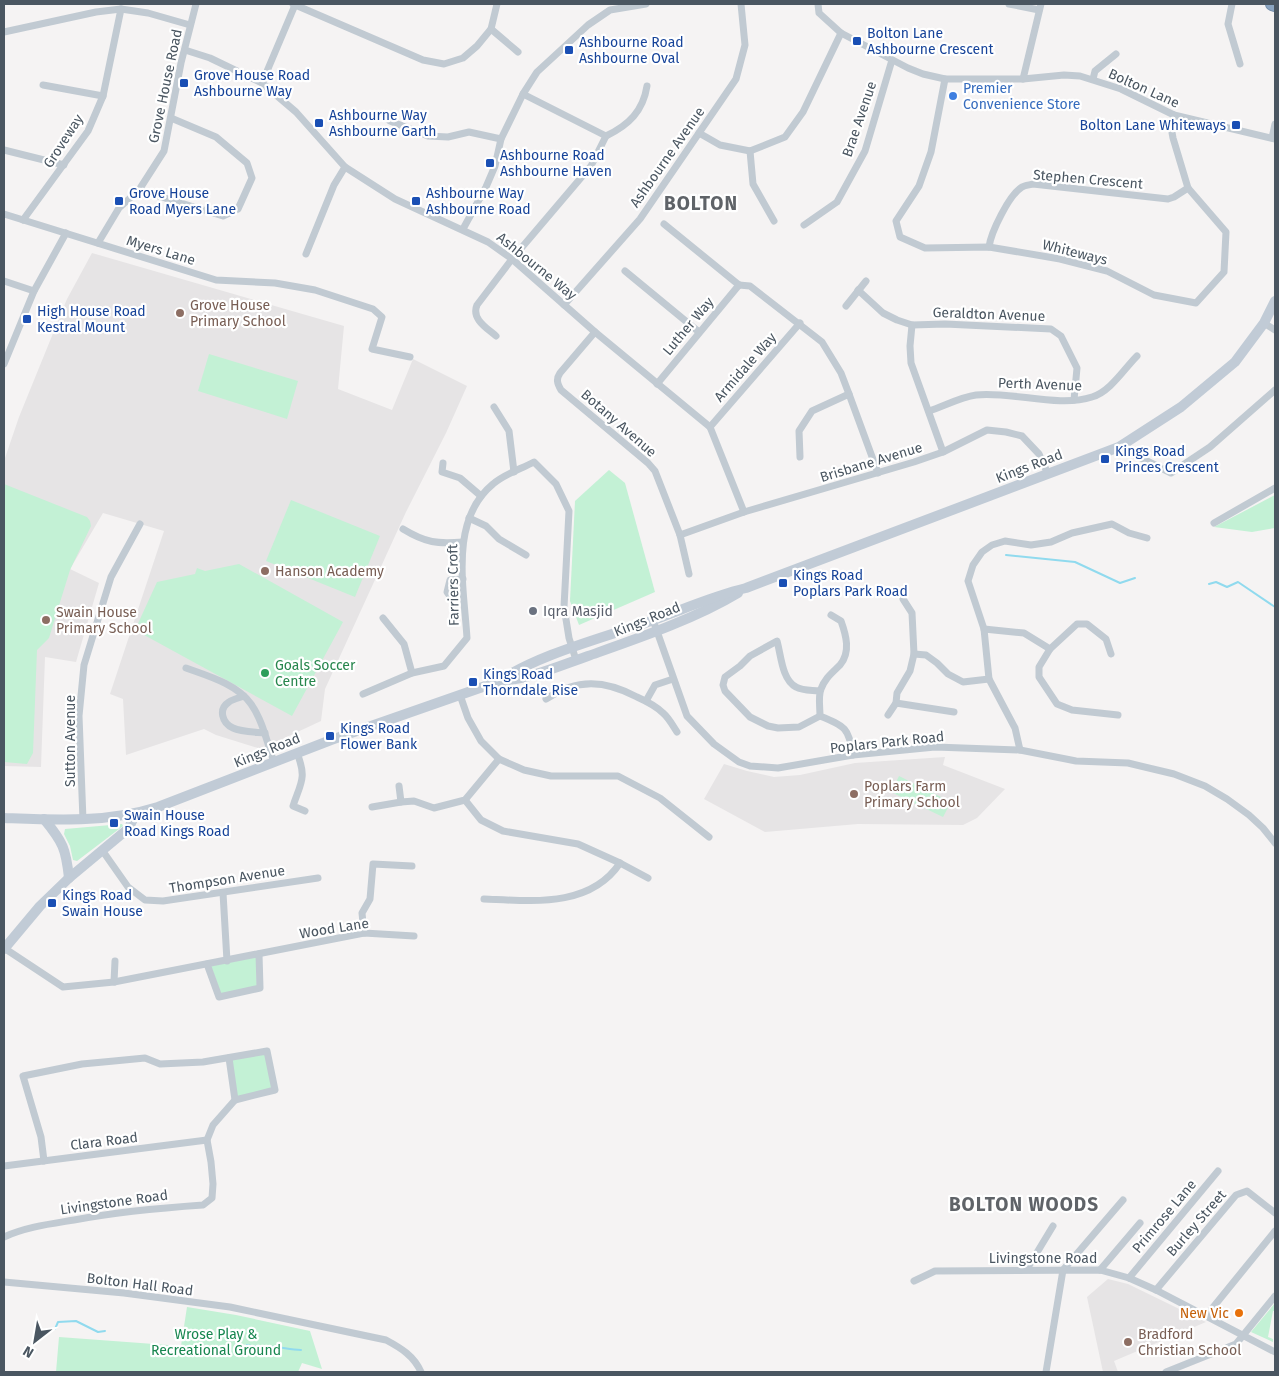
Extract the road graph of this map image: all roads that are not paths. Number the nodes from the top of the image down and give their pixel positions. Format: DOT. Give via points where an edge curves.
graph roads {
  1 [pos="196,4"];
  2 [pos="294,4"];
  3 [pos="497,4"];
  4 [pos="646,4"];
  5 [pos="741,4"];
  6 [pos="818,4"];
  7 [pos="1009,4"];
  8 [pos="1232,4"];
  9 [pos="610,7"];
  10 [pos="1040,7"];
  11 [pos="121,9"];
  12 [pos="190,25"];
  13 [pos="491,29"];
  14 [pos="4,32"];
  15 [pos="842,33"];
  16 [pos="185,50"];
  17 [pos="518,52"];
  18 [pos="1116,54"];
  19 [pos="892,60"];
  20 [pos="1240,64"];
  21 [pos="1023,78"];
  22 [pos="945,79"];
  23 [pos="1093,79"];
  24 [pos="262,83"];
  25 [pos="43,85"];
  26 [pos="647,86"];
  27 [pos="523,94"];
  28 [pos="103,96"];
  29 [pos="1174,116"];
  30 [pos="171,118"];
  31 [pos="390,121"];
  32 [pos="1275,124"];
  33 [pos="699,133"];
  34 [pos="606,136"];
  35 [pos="500,138"];
  36 [pos="1274,139"];
  37 [pos="4,150"];
  38 [pos="750,151"];
  39 [pos="64,165"];
  40 [pos="345,167"];
  41 [pos="1188,188"];
  42 [pos="139,190"];
  43 [pos="4,214"];
  44 [pos="23,220"];
  45 [pos="774,221"];
  46 [pos="664,224"];
  47 [pos="804,225"];
  48 [pos="463,229"];
  49 [pos="66,233"];
  50 [pos="98,243"];
  51 [pos="989,246"];
  52 [pos="306,254"];
  53 [pos="512,259"];
  54 [pos="624,271"];
  55 [pos="4,281"];
  56 [pos="866,281"];
  57 [pos="739,285"];
  58 [pos="34,290"];
  59 [pos="858,290"];
  60 [pos="1275,301"];
  61 [pos="564,304"];
  62 [pos="846,306"];
  63 [pos="800,323"];
  64 [pos="1264,323"];
  65 [pos="912,325"];
  66 [pos="1275,330"];
  67 [pos="595,332"];
  68 [pos="699,332"];
  69 [pos="496,336"];
  70 [pos="1137,356"];
  71 [pos="410,357"];
  72 [pos="4,363"];
  73 [pos="657,384"];
  74 [pos="1275,390"];
  75 [pos="849,394"];
  76 [pos="1074,400"];
  77 [pos="494,407"];
  78 [pos="929,411"];
  79 [pos="498,415"];
  80 [pos="491,421"];
  81 [pos="710,426"];
  82 [pos="1119,447"];
  83 [pos="943,452"];
  84 [pos="800,457"];
  85 [pos="443,463"];
  86 [pos="514,472"];
  87 [pos="878,473"];
  88 [pos="1048,474"];
  89 [pos="1275,488"];
  90 [pos="481,496"];
  91 [pos="744,512"];
  92 [pos="469,518"];
  93 [pos="1214,523"];
  94 [pos="140,524"];
  95 [pos="404,528"];
  96 [pos="680,535"];
  97 [pos="1147,538"];
  98 [pos="463,542"];
  99 [pos="526,555"];
  100 [pos="689,574"];
  101 [pos="463,579"];
  102 [pos="903,599"];
  103 [pos="456,605"];
  104 [pos="831,615"];
  105 [pos="382,618"];
  106 [pos="654,626"];
  107 [pos="984,630"];
  108 [pos="571,649"];
  109 [pos="1050,649"];
  110 [pos="914,654"];
  111 [pos="1111,654"];
  112 [pos="576,660"];
  113 [pos="186,668"];
  114 [pos="412,673"];
  115 [pos="673,679"];
  116 [pos="989,679"];
  117 [pos="497,682"];
  118 [pos="820,691"];
  119 [pos="363,694"];
  120 [pos="460,695"];
  121 [pos="244,696"];
  122 [pos="546,699"];
  123 [pos="646,701"];
  124 [pos="896,703"];
  125 [pos="954,712"];
  126 [pos="888,715"];
  127 [pos="1118,715"];
  128 [pos="820,716"];
  129 [pos="677,732"];
  130 [pos="265,733"];
  131 [pos="1020,750"];
  132 [pos="297,753"];
  133 [pos="853,755"];
  134 [pos="499,759"];
  135 [pos="274,762"];
  136 [pos="399,786"];
  137 [pos="465,800"];
  138 [pos="401,802"];
  139 [pos="372,807"];
  140 [pos="305,811"];
  141 [pos="135,814"];
  142 [pos="4,818"];
  143 [pos="44,819"];
  144 [pos="83,820"];
  145 [pos="709,838"];
  146 [pos="1275,843"];
  147 [pos="102,850"];
  148 [pos="620,863"];
  149 [pos="412,866"];
  150 [pos="69,878"];
  151 [pos="318,878"];
  152 [pos="648,878"];
  153 [pos="223,893"];
  154 [pos="484,899"];
  155 [pos="364,934"];
  156 [pos="414,936"];
  157 [pos="4,948"];
  158 [pos="258,954"];
  159 [pos="227,961"];
  160 [pos="115,962"];
  161 [pos="207,964"];
  162 [pos="114,982"];
  163 [pos="229,1058"];
  164 [pos="235,1100"];
  165 [pos="207,1140"];
  166 [pos="44,1161"];
  167 [pos="4,1166"];
  168 [pos="1218,1171"];
  169 [pos="1123,1200"];
  170 [pos="1275,1213"];
  171 [pos="1140,1223"];
  172 [pos="1053,1226"];
  173 [pos="1275,1231"];
  174 [pos="4,1237"];
  175 [pos="1027,1269"];
  176 [pos="1063,1270"];
  177 [pos="1100,1270"];
  178 [pos="1129,1278"];
  179 [pos="914,1281"];
  180 [pos="4,1282"];
  181 [pos="1156,1290"];
  182 [pos="1275,1296"];
  183 [pos="1206,1316"];
  184 [pos="1242,1335"];
  185 [pos="1275,1352"];
  186 [pos="420,1372"];
  187 [pos="1046,1372"];
  188 [pos="1166,1372"];
  1 -- 12 [label="street, Grove House Road"];
  2 -- 13 [label="street" via="423,60 444,64 463,58"];
  2 -- 24 [label="street"];
  3 -- 13 [label="street"];
  4 -- 9 [label="street"];
  5 -- 33 [label="street, Ashbourne Avenue" via="745,45 736,80"];
  6 -- 15 [label="street, Bolton Lane" via="819,13"];
  7 -- 10 [label="street"];
  8 -- 20 [label="street" via="1228,24"];
  9 -- 27 [label="street" via="537,72"];
  10 -- 21 [label="street"];
  11 -- 12 [label="street"];
  11 -- 14 [label="street"];
  11 -- 28 [label="street, Groveway"];
  12 -- 16 [label="street, Grove House Road"];
  13 -- 17 [label="street"];
  15 -- 19 [label="street, Bolton Lane"];
  15 -- 38 [label="street" via="803,112 785,137"];
  16 -- 24 [label="street, Ashbourne Way"];
  16 -- 30 [label="street, Grove House Road"];
  18 -- 23 [label="street" via="1095,71"];
  19 -- 22 [label="street, Bolton Lane" via="923,74"];
  19 -- 47 [label="street, Brae Avenue" via="865,151 837,202"];
  21 -- 22 [label="street, Bolton Lane"];
  21 -- 23 [label="street, Bolton Lane" via="1064,75"];
  22 -- 51 [label="street, Whiteways" via="931,152 919,186 896,221 900,238 925,248"];
  23 -- 29 [label="street, Bolton Lane" via="1121,89"];
  24 -- 40 [label="street, Ashbourne Way" via="296,112"];
  25 -- 28 [label="street"];
  26 -- 34 [label="street" via="645,100 634,116 621,129"];
  27 -- 34 [label="street"];
  27 -- 35 [label="street"];
  28 -- 39 [label="street, Groveway" via="88,131"];
  29 -- 36 [label="street, Bolton Lane"];
  29 -- 41 [label="street, Whiteways" via="1172,138"];
  30 -- 42 [label="street, Grove House Road" via="164,151"];
  30 -- 42 [label="street" via="216,138 247,163 252,178 238,209 223,216"];
  31 -- 35 [label="street" via="428,136 448,137 469,132"];
  32 -- 36 [label="street"];
  33 -- 38 [label="street" via="720,145"];
  33 -- 61 [label="street, Ashbourne Avenue" via="640,219"];
  34 -- 53 [label="street" via="591,166"];
  35 -- 48 [label="street" via="495,166"];
  37 -- 39 [label="street"];
  38 -- 45 [label="street" via="753,184"];
  39 -- 44 [label="street, Groveway"];
  40 -- 48 [label="street, Ashbourne Way" via="395,199"];
  40 -- 52 [label="street" via="334,185"];
  41 -- 51 [label="street, Stephen Crescent" via="1168,199 1033,184 1022,187 1011,198"];
  41 -- 51 [label="street, Whiteways" via="1226,232 1224,272 1196,303 1154,295 1107,271"];
  42 -- 50 [label="street, Grove House Road" via="119,208"];
  43 -- 44 [label="street, Myers Lane"];
  44 -- 49 [label="street, Myers Lane"];
  46 -- 57 [label="street"];
  48 -- 53 [label="street, Ashbourne Way"];
  49 -- 50 [label="street, Myers Lane"];
  49 -- 58 [label="street"];
  50 -- 71 [label="street, Myers Lane" via="216,280 275,283 315,290 373,309 382,317 372,349"];
  53 -- 61 [label="street, Ashbourne Way"];
  53 -- 69 [label="street" via="475,310 477,319"];
  54 -- 68 [label="street"];
  55 -- 58 [label="street"];
  56 -- 59 [label="street"];
  57 -- 63 [label="street" via="750,286"];
  57 -- 68 [label="street, Luther Way"];
  58 -- 72 [label="street"];
  59 -- 62 [label="street"];
  59 -- 65 [label="street, Geraldton Avenue" via="883,313"];
  60 -- 64 [label="street, Kings Road"];
  61 -- 67 [label="street, Ashbourne Way"];
  63 -- 75 [label="street" via="822,342"];
  63 -- 81 [label="street, Armidale Way"];
  64 -- 66 [label="street"];
  64 -- 82 [label="street, Kings Road" via="1236,362 1181,407"];
  65 -- 76 [label="street, Geraldton Avenue" via="1051,329 1062,336 1077,368"];
  65 -- 78 [label="street" via="911,363"];
  67 -- 73 [label="street, Ashbourne Way"];
  67 -- 96 [label="street, Botany Avenue" via="560,373 558,386 655,470"];
  68 -- 73 [label="street, Luther Way"];
  70 -- 76 [label="street, Perth Avenue" via="1106,388 1093,397"];
  73 -- 81 [label="street, Ashbourne Way"];
  74 -- 82 [label="street" via="1210,447 1171,473"];
  75 -- 84 [label="street" via="812,411 799,431"];
  75 -- 87 [label="street"];
  76 -- 78 [label="street, Perth Avenue" via="975,395"];
  77 -- 79 [label="street"];
  78 -- 83 [label="street"];
  79 -- 80 [label="street"];
  79 -- 86 [label="street" via="509,431"];
  81 -- 91 [label="street"];
  82 -- 88 [label="street, Kings Road"];
  83 -- 87 [label="street, Brisbane Avenue"];
  83 -- 88 [label="street, Brisbane Avenue" via="987,430 1006,432 1022,436 1039,454"];
  85 -- 90 [label="street" via="442,472 460,478"];
  86 -- 90 [label="street, Farriers Croft" via="493,484"];
  86 -- 108 [label="street, Farriers Croft" via="534,462 556,484 569,511 564,607"];
  87 -- 91 [label="street, Brisbane Avenue"];
  88 -- 106 [label="street, Kings Road" via="746,588 721,604"];
  89 -- 93 [label="street"];
  90 -- 92 [label="street, Farriers Croft"];
  91 -- 96 [label="street, Brisbane Avenue"];
  92 -- 98 [label="street, Farriers Croft"];
  92 -- 99 [label="street" via="486,526 499,539"];
  94 -- 144 [label="street, Sutton Avenue" via="111,577 84,665 79,716"];
  95 -- 98 [label="street" via="420,539 442,544"];
  96 -- 100 [label="street, Botany Avenue"];
  97 -- 107 [label="street" via="1112,524 1072,533 1051,542 1031,545 1005,541 992,545 973,565 968,580"];
  98 -- 101 [label="street, Farriers Croft"];
  101 -- 103 [label="street" via="450,580 447,592"];
  101 -- 114 [label="street, Farriers Croft" via="466,638 444,666"];
  102 -- 110 [label="street" via="912,613"];
  104 -- 118 [label="street" via="842,617 847,650 841,663 825,678"];
  105 -- 114 [label="street" via="404,644"];
  106 -- 108 [label="street, Kings Road"];
  106 -- 112 [label="street, Kings Road"];
  106 -- 115 [label="street, Poplars Park Road"];
  107 -- 109 [label="street" via="1024,633"];
  107 -- 116 [label="street"];
  108 -- 112 [label="street"];
  108 -- 117 [label="street, Kings Road" via="515,670"];
  109 -- 111 [label="street" via="1077,624 1087,624 1106,639"];
  109 -- 127 [label="street" via="1039,667 1039,677 1057,704 1072,710"];
  110 -- 116 [label="street" via="926,655 963,682"];
  110 -- 124 [label="street" via="910,671 897,693"];
  112 -- 117 [label="street, Kings Road" via="517,680"];
  113 -- 121 [label="street" via="218,680"];
  114 -- 119 [label="street, Farriers Croft"];
  115 -- 123 [label="street" via="655,685"];
  115 -- 133 [label="street, Poplars Park Road" via="687,716 714,744 739,762 778,768"];
  116 -- 131 [label="street" via="1014,728"];
  117 -- 120 [label="street, Kings Road"];
  118 -- 128 [label="street"];
  118 -- 128 [label="street" via="802,690 790,683 777,641 750,656 725,677 723,684 725,691 750,717 768,726 798,727"];
  120 -- 132 [label="street, Kings Road"];
  120 -- 134 [label="street" via="481,741"];
  121 -- 130 [label="street"];
  121 -- 130 [label="street" via="224,706 222,715 225,723 234,729"];
  122 -- 123 [label="street" via="561,689 580,684 605,684"];
  123 -- 129 [label="street" via="664,713"];
  124 -- 125 [label="street"];
  124 -- 126 [label="street"];
  128 -- 133 [label="street" via="845,729 850,736"];
  130 -- 135 [label="street"];
  131 -- 133 [label="street, Poplars Park Road" via="936,747"];
  131 -- 146 [label="street, Poplars Park Road" via="1076,761 1128,763 1174,774 1227,799 1256,822"];
  132 -- 135 [label="street, Kings Road"];
  132 -- 140 [label="street" via="304,774 293,806"];
  134 -- 137 [label="street"];
  134 -- 145 [label="street" via="524,770 551,776 618,776 660,798"];
  135 -- 141 [label="street, Kings Road"];
  136 -- 138 [label="street"];
  137 -- 138 [label="street" via="434,808 414,801"];
  137 -- 148 [label="street" via="481,820 503,831 578,844"];
  138 -- 139 [label="street"];
  141 -- 144 [label="street, Kings Road"];
  141 -- 147 [label="street" via="129,828"];
  142 -- 143 [label="street, Kings Road"];
  143 -- 144 [label="street, Kings Road"];
  143 -- 150 [label="street" via="61,839 67,855"];
  147 -- 150 [label="street"];
  147 -- 153 [label="street, Thompson Avenue" via="128,887 145,900 164,902"];
  148 -- 152 [label="street"];
  148 -- 154 [label="street" via="594,888 575,897 527,901"];
  149 -- 155 [label="street" via="373,864 370,899 362,913"];
  150 -- 157 [label="street"];
  151 -- 153 [label="street, Thompson Avenue"];
  153 -- 159 [label="street"];
  155 -- 156 [label="street, Wood Lane"];
  155 -- 158 [label="street, Wood Lane"];
  157 -- 162 [label="street, Wood Lane" via="63,987"];
  158 -- 159 [label="street, Wood Lane"];
  158 -- 161 [label="street" via="260,988 219,997"];
  159 -- 161 [label="street, Wood Lane"];
  160 -- 162 [label="street"];
  161 -- 162 [label="street, Wood Lane"];
  163 -- 164 [label="street"];
  163 -- 164 [label="street" via="268,1051 276,1090"];
  163 -- 166 [label="street" via="176,1064 160,1064 145,1058 82,1064 23,1076 41,1137"];
  164 -- 165 [label="street" via="213,1125"];
  165 -- 166 [label="street, Clara Road"];
  165 -- 174 [label="street, Livingstone Road" via="213,1184 212,1198 203,1205 120,1212 38,1226"];
  166 -- 167 [label="street, Clara Road"];
  168 -- 178 [label="street, Primrose Lane"];
  169 -- 176 [label="street"];
  170 -- 181 [label="street, Burley Street" via="1246,1191 1236,1195"];
  171 -- 177 [label="street"];
  172 -- 175 [label="street"];
  173 -- 183 [label="street"];
  175 -- 176 [label="street, Livingstone Road"];
  175 -- 179 [label="street, Livingstone Road" via="934,1271"];
  176 -- 177 [label="street, Livingstone Road"];
  176 -- 187 [label="street"];
  177 -- 178 [label="street, Livingstone Road"];
  178 -- 181 [label="street, Livingstone Road"];
  180 -- 186 [label="street, Bolton Hall Road" via="230,1307 386,1340 404,1349 417,1363"];
  181 -- 183 [label="street, Livingstone Road"];
  182 -- 184 [label="street"];
  183 -- 184 [label="street, Livingstone Road"];
  184 -- 185 [label="street, Livingstone Road"];
  184 -- 188 [label="street" via="1236,1344"];
}
